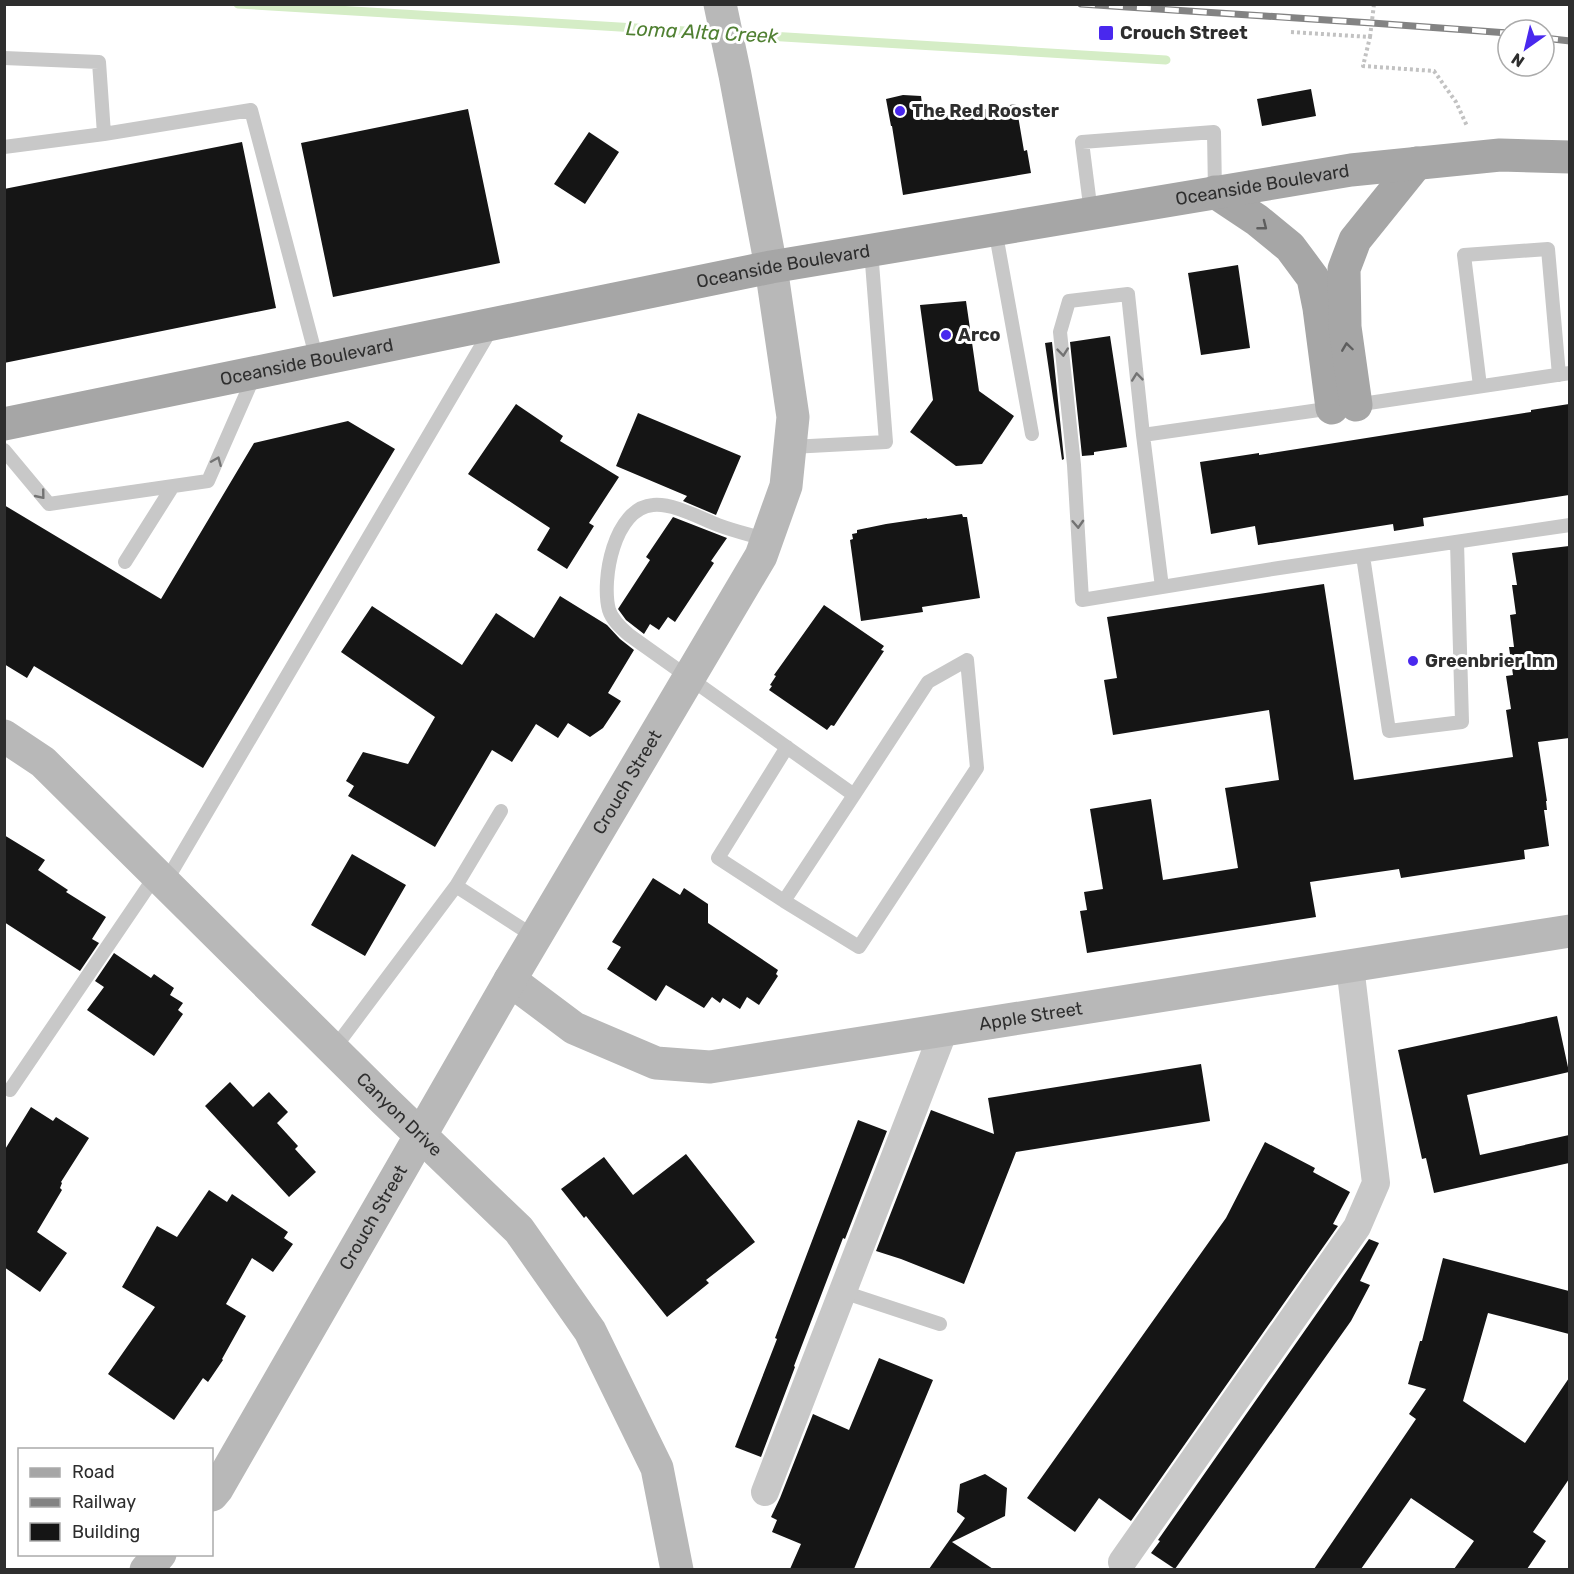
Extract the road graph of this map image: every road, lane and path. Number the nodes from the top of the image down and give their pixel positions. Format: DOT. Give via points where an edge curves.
graph roads {
  1 [pos="1374,4"];
  2 [pos="721,8"];
  3 [pos="1291,32"];
  4 [pos="1370,37"];
  5 [pos="4,58"];
  6 [pos="104,134"];
  7 [pos="4,147"];
  8 [pos="1481,157"];
  9 [pos="1569,157"];
  10 [pos="1417,163"];
  11 [pos="1215,192"];
  12 [pos="1091,213"];
  13 [pos="995,229"];
  14 [pos="871,250"];
  15 [pos="771,267"];
  16 [pos="495,323"];
  17 [pos="317,360"];
  18 [pos="255,372"];
  19 [pos="1564,374"];
  20 [pos="1480,386"];
  21 [pos="1344,406"];
  22 [pos="4,424"];
  23 [pos="1032,434"];
  24 [pos="1143,435"];
  25 [pos="790,448"];
  26 [pos="4,450"];
  27 [pos="173,486"];
  28 [pos="1569,525"];
  29 [pos="766,540"];
  30 [pos="1457,542"];
  31 [pos="1363,556"];
  32 [pos="125,562"];
  33 [pos="1162,587"];
  34 [pos="689,678"];
  35 [pos="4,736"];
  36 [pos="787,747"];
  37 [pos="854,795"];
  38 [pos="501,811"];
  39 [pos="161,879"];
  40 [pos="456,886"];
  41 [pos="784,901"];
  42 [pos="1569,931"];
  43 [pos="535,937"];
  44 [pos="1350,966"];
  45 [pos="510,980"];
  46 [pos="944,1030"];
  47 [pos="333,1050"];
  48 [pos="9,1090"];
  49 [pos="421,1136"];
  50 [pos="843,1292"];
  51 [pos="940,1324"];
  52 [pos="765,1492"];
  53 [pos="213,1494"];
  54 [pos="158,1556"];
  55 [pos="1122,1562"];
  56 [pos="147,1569"];
  57 [pos="677,1569"];
  1 -- 4 [label="path"];
  2 -- 15 [label="street, Crouch Street"];
  3 -- 4 [label="path"];
  4 -- 8 [label="path" via="1363,66 1434,71 1456,102"];
  5 -- 6 [label="lane" via="99,62"];
  6 -- 7 [label="lane"];
  6 -- 17 [label="lane" via="251,110"];
  8 -- 9 [label="main road, Oceanside Boulevard"];
  8 -- 10 [label="main road, Oceanside Boulevard"];
  10 -- 11 [label="main road, Oceanside Boulevard"];
  21 -- 10 [label="main road, one-way" via="1344,269 1355,240"];
  11 -- 12 [label="main road, Oceanside Boulevard"];
  11 -- 12 [label="lane" via="1214,132 1082,142"];
  11 -- 21 [label="main road, one-way" via="1290,247 1314,278"];
  12 -- 13 [label="main road, Oceanside Boulevard"];
  13 -- 14 [label="main road, Oceanside Boulevard"];
  13 -- 23 [label="lane"];
  14 -- 15 [label="main road, Oceanside Boulevard"];
  14 -- 25 [label="lane" via="886,442"];
  15 -- 16 [label="main road, Oceanside Boulevard"];
  15 -- 25 [label="street, Crouch Street" via="793,417"];
  16 -- 17 [label="main road, Oceanside Boulevard"];
  16 -- 39 [label="lane"];
  17 -- 18 [label="main road, Oceanside Boulevard"];
  18 -- 22 [label="main road, Oceanside Boulevard"];
  27 -- 18 [label="lane, one-way" via="208,481"];
  19 -- 20 [label="lane"];
  19 -- 20 [label="lane" via="1548,249 1464,255"];
  20 -- 21 [label="lane"];
  21 -- 24 [label="lane"];
  24 -- 33 [label="lane"];
  24 -- 33 [label="lane, one-way" via="1128,294 1069,301 1060,332 1074,465 1082,600"];
  25 -- 29 [label="street, Crouch Street" via="786,486"];
  26 -- 27 [label="lane, one-way" via="49,504"];
  27 -- 32 [label="lane"];
  28 -- 30 [label="lane"];
  29 -- 34 [label="street, Crouch Street" via="761,556"];
  29 -- 34 [label="lane" via="684,511 653,505 637,511 620,531 608,564 607,598 612,617 629,635"];
  30 -- 31 [label="lane"];
  30 -- 31 [label="lane" via="1462,722 1389,731"];
  31 -- 33 [label="lane"];
  34 -- 36 [label="lane"];
  34 -- 43 [label="street, Crouch Street"];
  35 -- 39 [label="street, Canyon Drive" via="43,762"];
  36 -- 37 [label="lane"];
  36 -- 41 [label="lane" via="718,858"];
  37 -- 41 [label="lane"];
  37 -- 41 [label="lane" via="928,682 967,660 977,768 859,947"];
  38 -- 40 [label="lane"];
  39 -- 47 [label="street, Canyon Drive"];
  39 -- 48 [label="lane"];
  40 -- 43 [label="lane"];
  40 -- 47 [label="lane"];
  42 -- 44 [label="street, Apple Street"];
  43 -- 45 [label="street, Crouch Street"];
  44 -- 46 [label="street, Apple Street"];
  44 -- 55 [label="street" via="1376,1183 1357,1227"];
  45 -- 46 [label="street, Apple Street" via="574,1028 656,1062 710,1067"];
  45 -- 49 [label="street, Crouch Street"];
  46 -- 50 [label="street"];
  47 -- 49 [label="street, Canyon Drive"];
  49 -- 53 [label="street, Crouch Street"];
  49 -- 57 [label="street, Canyon Drive" via="519,1230 590,1331 657,1468"];
  50 -- 51 [label="lane"];
  50 -- 52 [label="street"];
  54 -- 56 [label="street"];
}
